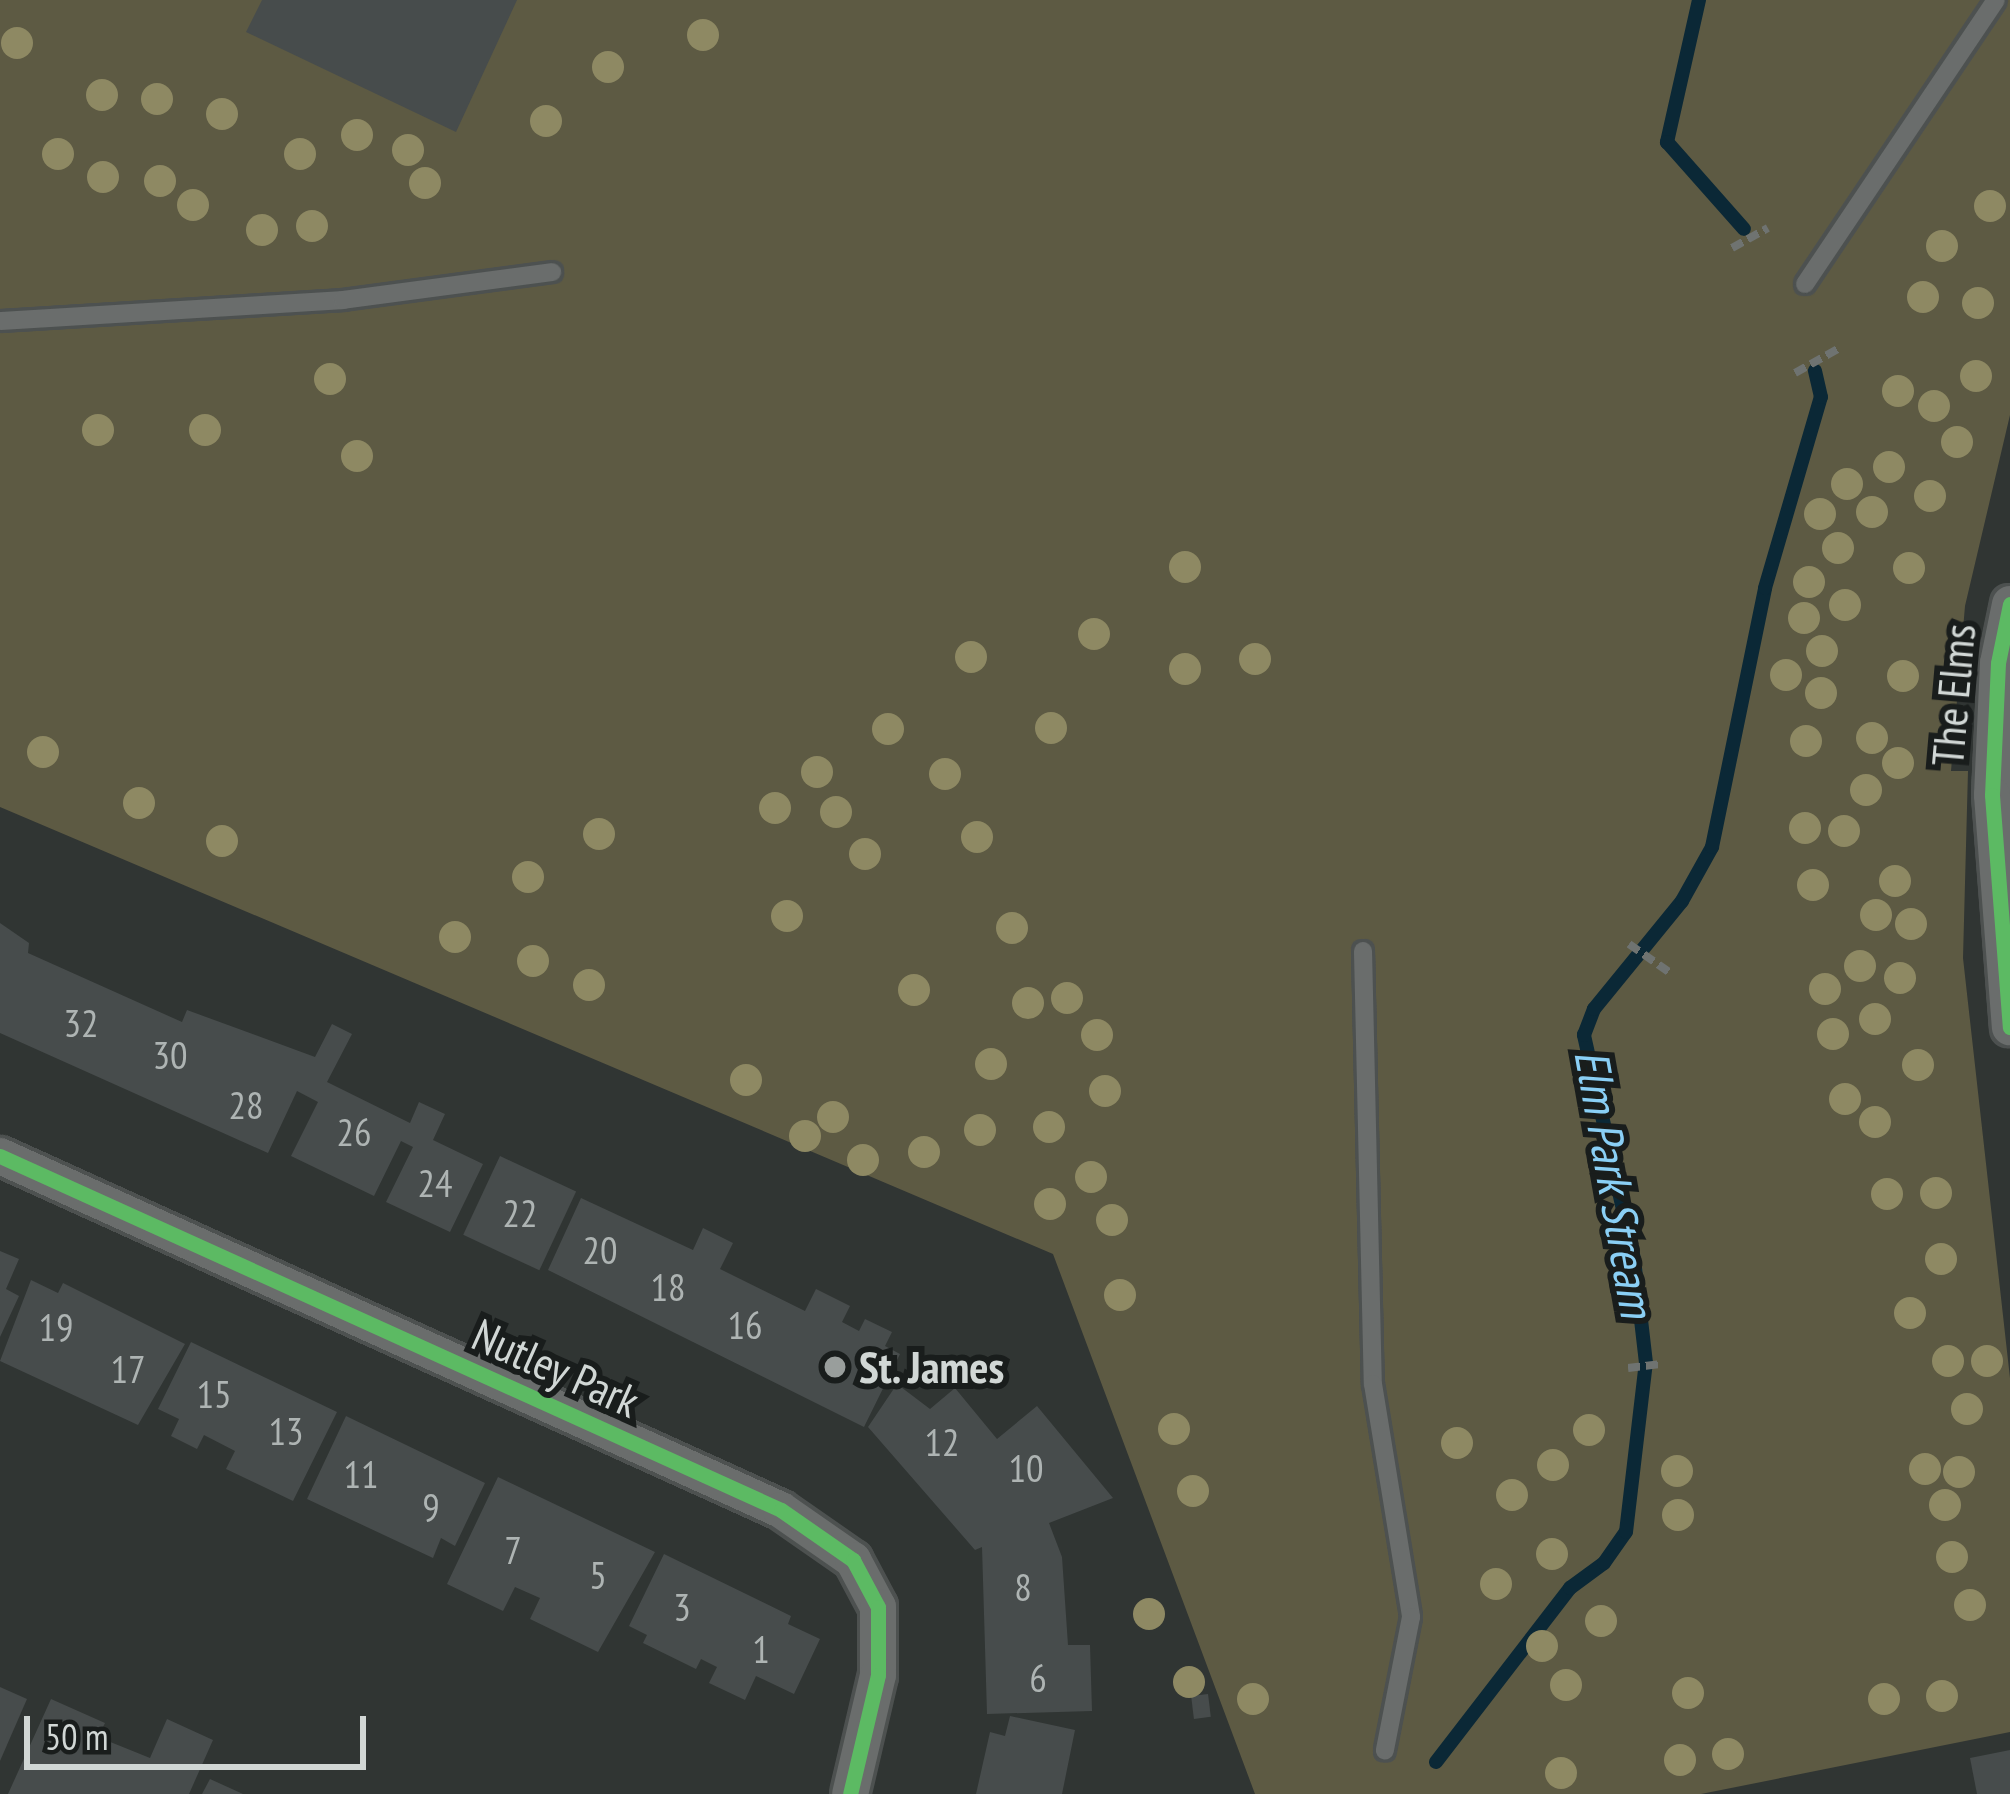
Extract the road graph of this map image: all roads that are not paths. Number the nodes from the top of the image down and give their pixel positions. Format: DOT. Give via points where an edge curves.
graph roads {
  1 [pos="1996,0"];
  2 [pos="552,272"];
  3 [pos="1805,284"];
  4 [pos="0,321"];
  5 [pos="2010,604"];
  6 [pos="1363,951"];
  7 [pos="2010,1027"];
  8 [pos="0,1156"];
  9 [pos="1385,1750"];
  10 [pos="850,1794"];
  1 -- 3 [label="lane"];
  2 -- 4 [label="lane" via="343,300"];
  5 -- 7 [label="street, The Elms" via="1998,663 1992,795"];
  6 -- 9 [label="lane" via="1373,1384 1411,1617"];
  8 -- 10 [label="street, Nutley Park" via="781,1510 853,1560 878,1607 878,1676"];
}
